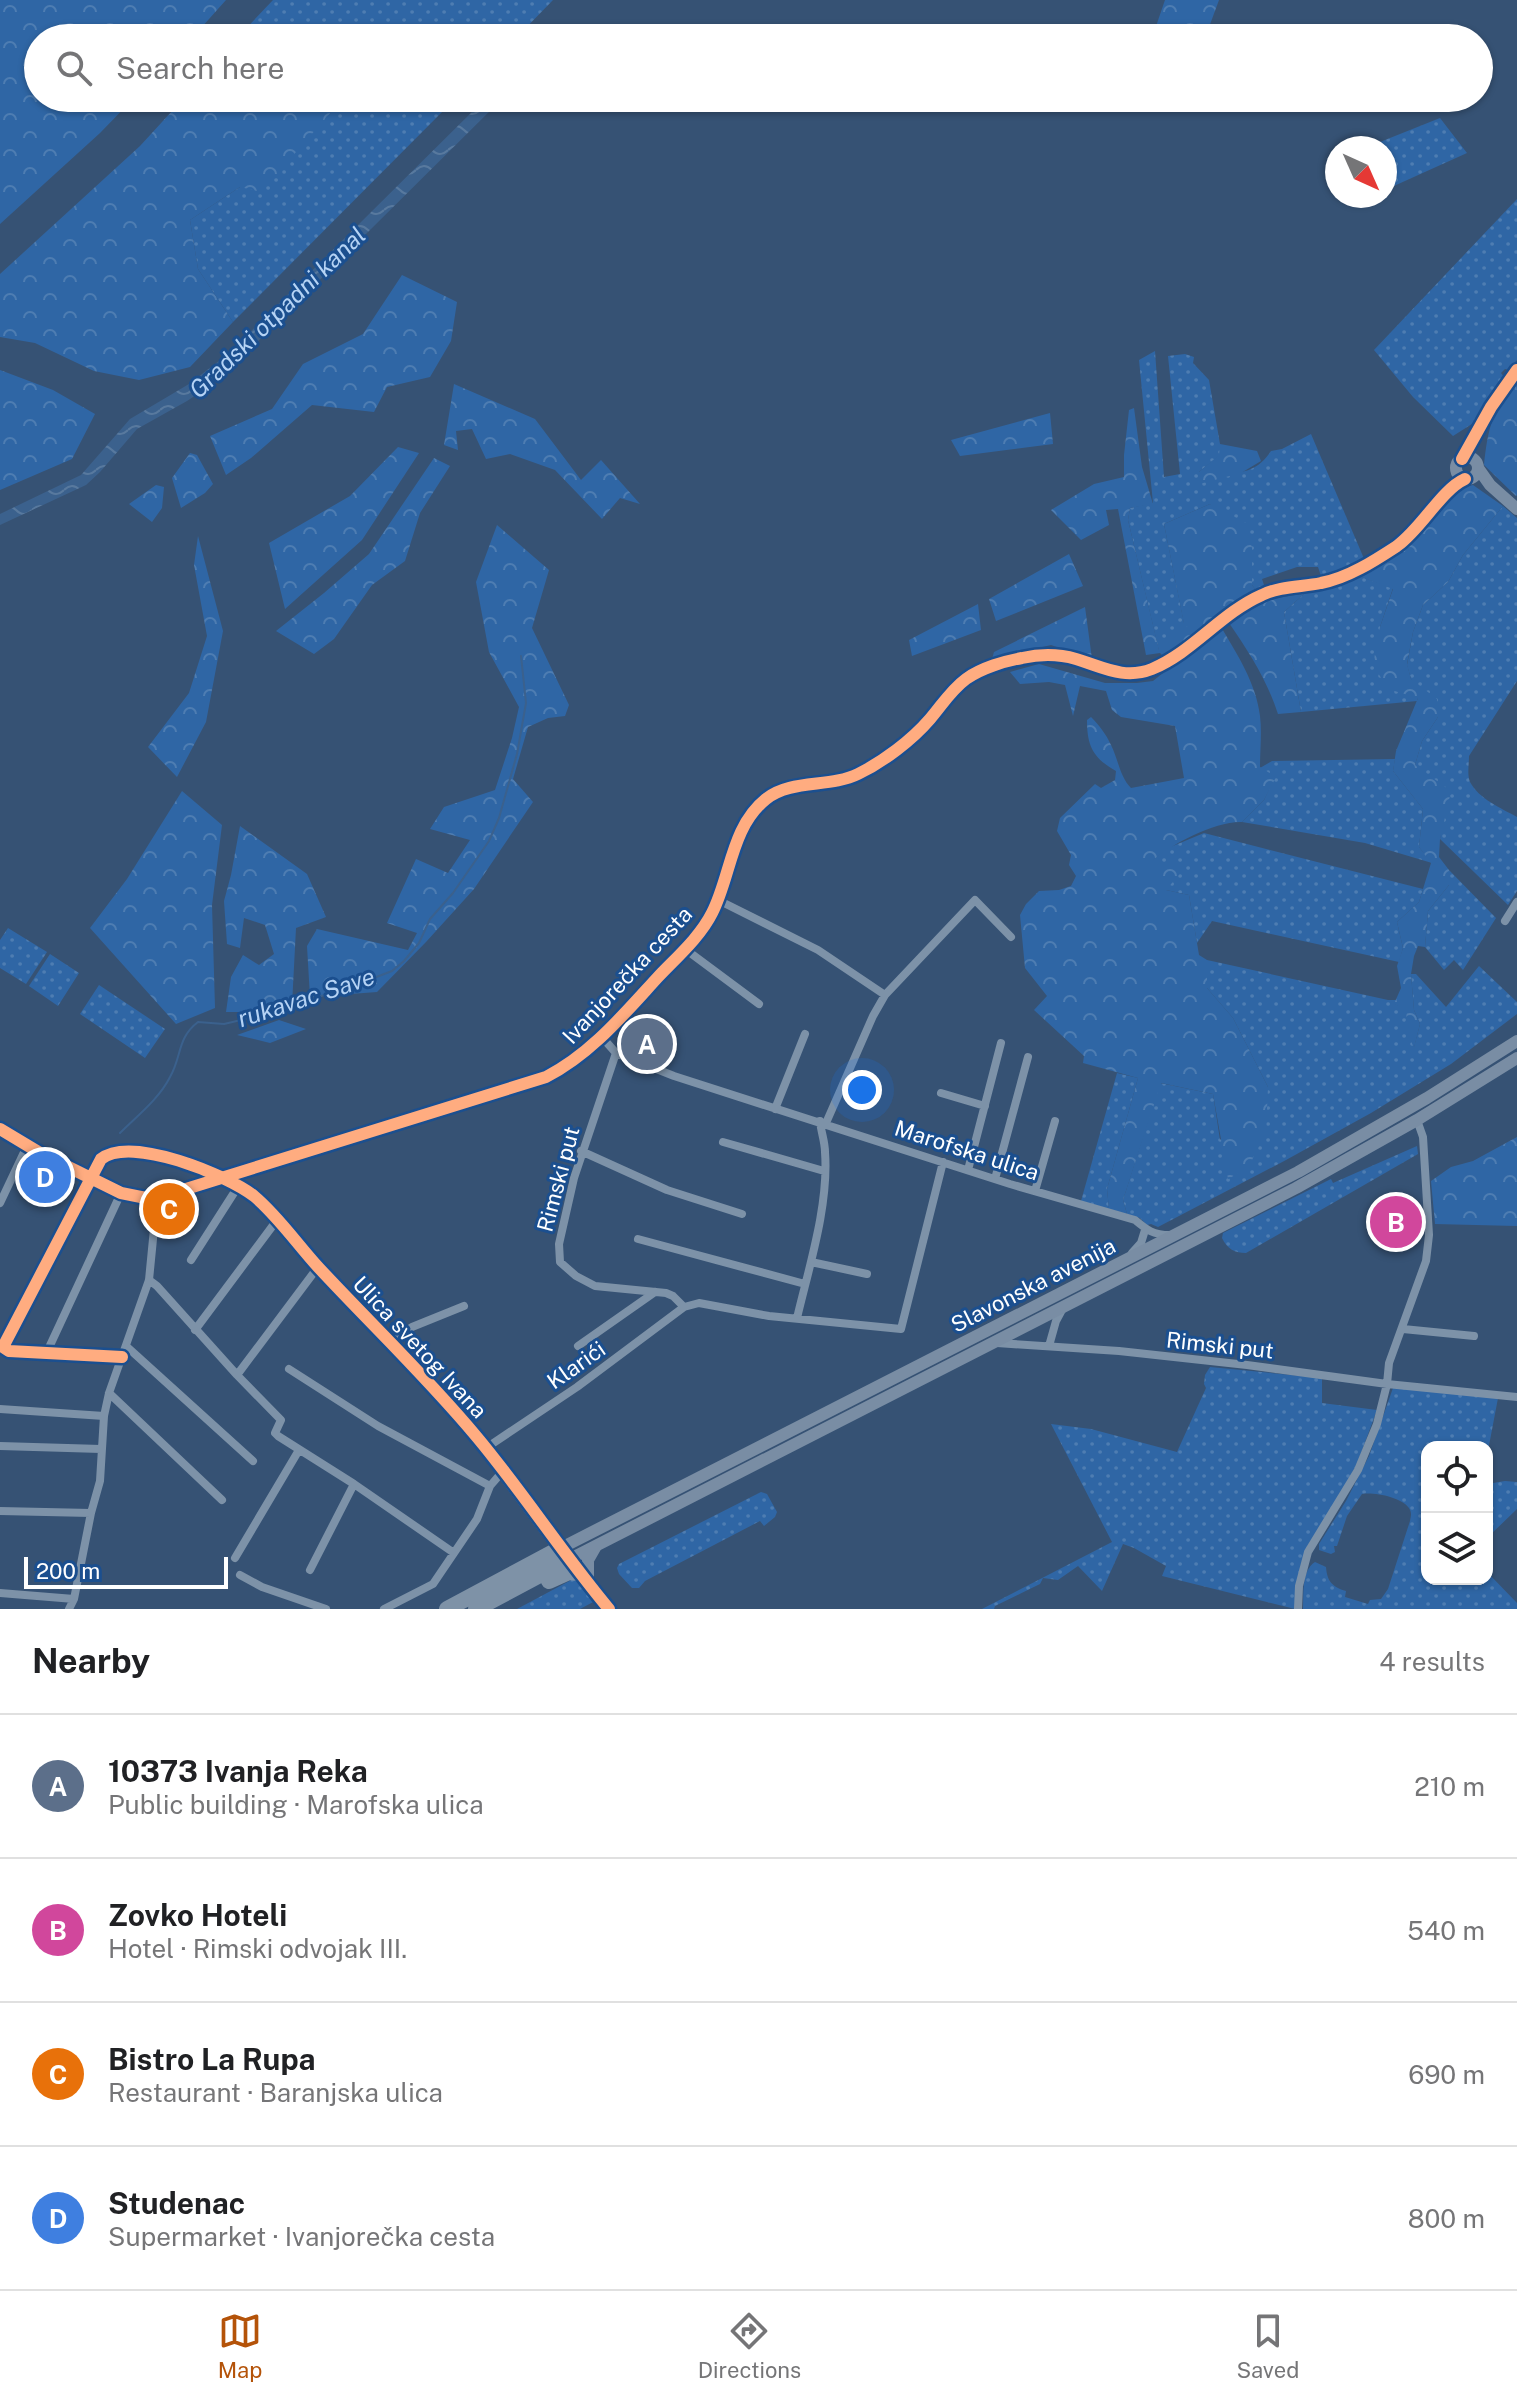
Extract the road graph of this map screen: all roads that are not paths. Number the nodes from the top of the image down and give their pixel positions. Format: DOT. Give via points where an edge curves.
graph roads {
  1 [pos="1517,370"];
  2 [pos="1467,468"];
  3 [pos="1517,509"];
  4 [pos="718,900"];
  5 [pos="1517,902"];
  6 [pos="1505,921"];
  7 [pos="1011,937"];
  8 [pos="685,949"];
  9 [pos="885,995"];
  10 [pos="759,1004"];
  11 [pos="805,1034"];
  12 [pos="601,1036"];
  13 [pos="1516,1041"];
  14 [pos="1001,1043"];
  15 [pos="616,1053"];
  16 [pos="1028,1057"];
  17 [pos="1517,1058"];
  18 [pos="1517,1068"];
  19 [pos="941,1093"];
  20 [pos="1463,1093"];
  21 [pos="985,1106"];
  22 [pos="775,1109"];
  23 [pos="1417,1120"];
  24 [pos="1055,1121"];
  25 [pos="823,1122"];
  26 [pos="0,1129"];
  27 [pos="723,1142"];
  28 [pos="27,1146"];
  29 [pos="581,1151"];
  30 [pos="943,1162"];
  31 [pos="968,1170"];
  32 [pos="824,1171"];
  33 [pos="225,1178"];
  34 [pos="93,1179"];
  35 [pos="995,1179"];
  36 [pos="239,1185"];
  37 [pos="1035,1191"];
  38 [pos="121,1193"];
  39 [pos="157,1198"];
  40 [pos="0,1203"];
  41 [pos="742,1214"];
  42 [pos="277,1220"];
  43 [pos="1145,1230"];
  44 [pos="1175,1235"];
  45 [pos="638,1239"];
  46 [pos="191,1260"];
  47 [pos="1124,1261"];
  48 [pos="811,1262"];
  49 [pos="318,1267"];
  50 [pos="867,1274"];
  51 [pos="149,1280"];
  52 [pos="805,1284"];
  53 [pos="656,1291"];
  54 [pos="464,1306"];
  55 [pos="684,1307"];
  56 [pos="1063,1308"];
  57 [pos="797,1318"];
  58 [pos="1403,1329"];
  59 [pos="195,1330"];
  60 [pos="1474,1336"];
  61 [pos="390,1343"];
  62 [pos="992,1343"];
  63 [pos="126,1346"];
  64 [pos="578,1346"];
  65 [pos="1049,1346"];
  66 [pos="46,1354"];
  67 [pos="122,1357"];
  68 [pos="289,1369"];
  69 [pos="237,1375"];
  70 [pos="1387,1384"];
  71 [pos="109,1393"];
  72 [pos="1517,1397"];
  73 [pos="0,1409"];
  74 [pos="104,1416"];
  75 [pos="0,1446"];
  76 [pos="486,1448"];
  77 [pos="101,1449"];
  78 [pos="299,1450"];
  79 [pos="253,1461"];
  80 [pos="503,1471"];
  81 [pos="354,1484"];
  82 [pos="490,1486"];
  83 [pos="222,1500"];
  84 [pos="0,1511"];
  85 [pos="91,1513"];
  86 [pos="596,1546"];
  87 [pos="454,1553"];
  88 [pos="235,1558"];
  89 [pos="573,1566"];
  90 [pos="310,1570"];
  91 [pos="240,1575"];
  92 [pos="0,1593"];
  93 [pos="74,1599"];
  94 [pos="69,1609"];
  95 [pos="326,1609"];
  96 [pos="384,1609"];
  97 [pos="447,1609"];
  98 [pos="476,1609"];
  99 [pos="609,1609"];
  100 [pos="1298,1609"];
  1 -- 2 [label="main road, Ivanjorečka cesta" via="1481,423"];
  2 -- 3 [label="main road"];
  2 -- 4 [label="main road, Ivanjorečka cesta" via="1411,534 1375,559 1329,581 1261,595 1149,670 1114,673 1045,655 972,675 918,731 859,774 795,787 759,805 742,830"];
  4 -- 8 [label="main road, Ivanjorečka cesta"];
  4 -- 9 [label="street" via="818,950"];
  5 -- 6 [label="street"];
  7 -- 9 [label="street" via="975,900"];
  8 -- 10 [label="street"];
  8 -- 12 [label="main road, Ivanjorečka cesta"];
  9 -- 25 [label="street"];
  11 -- 22 [label="street"];
  12 -- 15 [label="street, Marofska ulica"];
  12 -- 33 [label="main road, Ivanjorečka cesta" via="571,1063 533,1082"];
  13 -- 44 [label="main road, Slavonska avenija" via="1336,1151"];
  14 -- 21 [label="street"];
  15 -- 22 [label="street, Marofska ulica"];
  15 -- 29 [label="street, Rimski put"];
  16 -- 35 [label="street"];
  17 -- 20 [label="main road, Slavonska avenija"];
  18 -- 20 [label="main road"];
  19 -- 21 [label="street"];
  20 -- 23 [label="main road, Slavonska avenija"];
  21 -- 31 [label="street"];
  22 -- 25 [label="street, Marofska ulica"];
  23 -- 56 [label="main road, Slavonska avenija"];
  23 -- 58 [label="street" via="1423,1137 1429,1235 1426,1261"];
  24 -- 37 [label="street"];
  25 -- 30 [label="street, Marofska ulica"];
  25 -- 32 [label="street"];
  26 -- 28 [label="main road, Ivanjorečka cesta"];
  27 -- 32 [label="street"];
  28 -- 34 [label="main road, Ivanjorečka cesta"];
  28 -- 40 [label="street"];
  29 -- 41 [label="street" via="667,1190"];
  29 -- 53 [label="street, Rimski put" via="559,1244 560,1262 595,1286"];
  30 -- 31 [label="street, Marofska ulica"];
  30 -- 57 [label="street, Rimski put" via="901,1329"];
  31 -- 35 [label="street, Marofska ulica"];
  32 -- 48 [label="street"];
  33 -- 34 [label="street" via="156,1154 105,1156"];
  33 -- 36 [label="main road, Ulica svetog Ivana"];
  33 -- 39 [label="main road, Ivanjorečka cesta"];
  34 -- 38 [label="main road, Ivanjorečka cesta"];
  34 -- 66 [label="street" via="3,1347"];
  35 -- 37 [label="street, Marofska ulica"];
  36 -- 42 [label="main road, Ulica svetog Ivana"];
  36 -- 46 [label="street"];
  37 -- 43 [label="street, Marofska ulica" via="1135,1220"];
  38 -- 39 [label="main road, Ivanjorečka cesta"];
  38 -- 66 [label="street"];
  39 -- 51 [label="street"];
  42 -- 49 [label="main road, Ulica svetog Ivana"];
  42 -- 59 [label="street"];
  43 -- 44 [label="street, Marofska ulica"];
  43 -- 47 [label="street"];
  44 -- 47 [label="main road, Slavonska avenija"];
  45 -- 52 [label="street"];
  47 -- 89 [label="main road, Slavonska avenija"];
  48 -- 50 [label="street"];
  48 -- 52 [label="street"];
  49 -- 61 [label="main road, Ulica svetog Ivana"];
  49 -- 69 [label="street"];
  51 -- 59 [label="street"];
  51 -- 63 [label="street"];
  52 -- 57 [label="street"];
  53 -- 55 [label="street, Rimski put" via="673,1296"];
  53 -- 64 [label="street"];
  54 -- 61 [label="street" via="412,1327"];
  55 -- 57 [label="street, Rimski put" via="699,1303"];
  55 -- 76 [label="street, Klarići"];
  56 -- 62 [label="main road, Slavonska avenija"];
  56 -- 65 [label="street"];
  58 -- 60 [label="street"];
  58 -- 70 [label="street"];
  59 -- 69 [label="street"];
  61 -- 76 [label="main road, Ulica svetog Ivana"];
  62 -- 65 [label="street, Rimski put"];
  62 -- 86 [label="main road, Slavonska avenija"];
  63 -- 67 [label="street"];
  63 -- 79 [label="street"];
  65 -- 70 [label="street, Rimski put"];
  66 -- 67 [label="street"];
  67 -- 71 [label="street"];
  68 -- 82 [label="street" via="378,1426"];
  69 -- 78 [label="street" via="281,1420 275,1433"];
  70 -- 72 [label="street, Rimski put"];
  70 -- 100 [label="street" via="1358,1470 1308,1552"];
  71 -- 74 [label="street"];
  71 -- 83 [label="street"];
  73 -- 74 [label="street"];
  74 -- 77 [label="street"];
  75 -- 77 [label="street"];
  76 -- 80 [label="main road, Ulica svetog Ivana"];
  77 -- 85 [label="street"];
  78 -- 81 [label="street"];
  78 -- 88 [label="street"];
  80 -- 82 [label="street"];
  80 -- 89 [label="main road, Ulica svetog Ivana"];
  81 -- 87 [label="street"];
  81 -- 90 [label="street"];
  82 -- 87 [label="street" via="477,1519"];
  84 -- 85 [label="street"];
  85 -- 93 [label="street"];
  86 -- 89 [label="main road, Slavonska avenija"];
  86 -- 89 [label="main road" via="588,1560"];
  87 -- 96 [label="street" via="433,1584"];
  89 -- 97 [label="highway"];
  89 -- 98 [label="highway"];
  89 -- 99 [label="main road, Ulica svetog Ivana"];
  91 -- 95 [label="street"];
  92 -- 93 [label="street"];
  93 -- 94 [label="street"];
}
